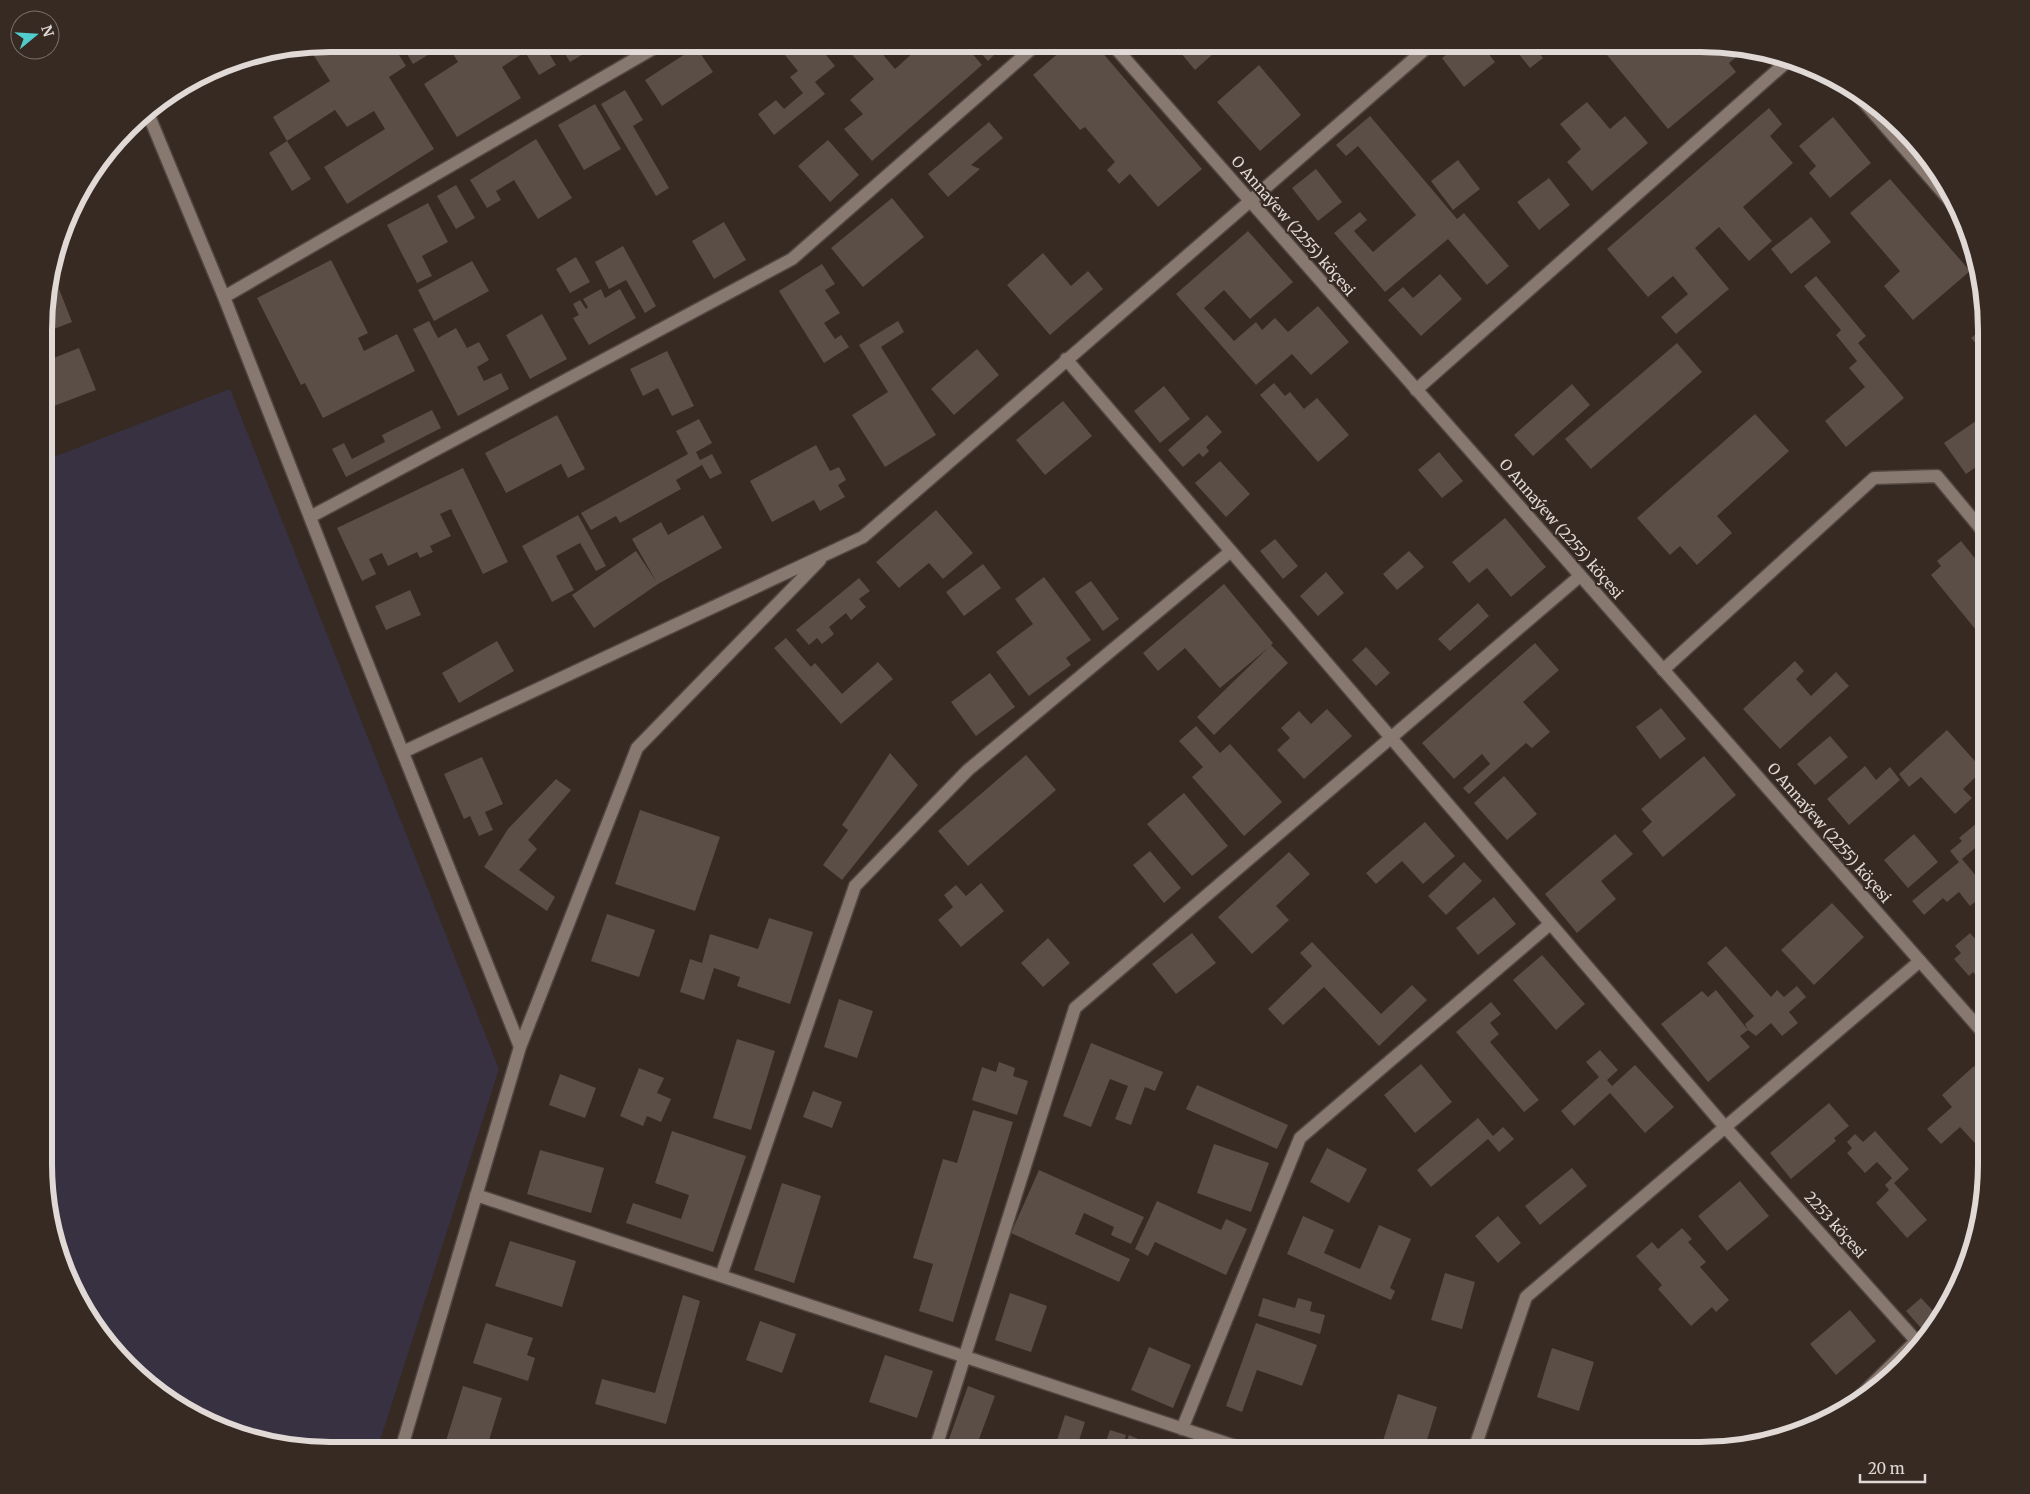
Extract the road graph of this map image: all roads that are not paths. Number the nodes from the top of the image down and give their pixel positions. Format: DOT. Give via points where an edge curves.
graph roads {
  1 [pos="647,52"];
  2 [pos="1028,52"];
  3 [pos="1119,52"];
  4 [pos="1422,52"];
  5 [pos="1783,65"];
  6 [pos="1875,115"];
  7 [pos="151,118"];
  8 [pos="1937,185"];
  9 [pos="1249,200"];
  10 [pos="224,296"];
  11 [pos="1066,360"];
  12 [pos="1416,390"];
  13 [pos="310,517"];
  14 [pos="1978,525"];
  15 [pos="1231,552"];
  16 [pos="825,555"];
  17 [pos="1580,576"];
  18 [pos="1663,670"];
  19 [pos="1391,738"];
  20 [pos="402,752"];
  21 [pos="1550,924"];
  22 [pos="1920,961"];
  23 [pos="1978,1027"];
  24 [pos="520,1047"];
  25 [pos="1725,1127"];
  26 [pos="476,1195"];
  27 [pos="722,1276"];
  28 [pos="1915,1339"];
  29 [pos="964,1357"];
  30 [pos="1182,1429"];
  31 [pos="403,1442"];
  32 [pos="937,1442"];
  33 [pos="1222,1442"];
  34 [pos="1477,1442"];
  1 -- 10 [label="street"];
  2 -- 13 [label="street" via="792,259"];
  3 -- 9 [label="street, O Annaýew (2255) köçesi"];
  4 -- 9 [label="street"];
  5 -- 12 [label="street"];
  6 -- 8 [label="street"];
  7 -- 10 [label="street"];
  9 -- 11 [label="street"];
  9 -- 12 [label="street, O Annaýew (2255) köçesi"];
  10 -- 13 [label="street"];
  11 -- 15 [label="street, 2253 köçesi"];
  11 -- 16 [label="street" via="863,537"];
  12 -- 17 [label="street, O Annaýew (2255) köçesi"];
  13 -- 20 [label="street"];
  14 -- 18 [label="street" via="1937,476 1874,478"];
  15 -- 19 [label="street, 2253 köçesi"];
  15 -- 27 [label="street" via="968,770 855,886"];
  16 -- 20 [label="street"];
  16 -- 24 [label="street" via="637,748"];
  17 -- 18 [label="street, O Annaýew (2255) köçesi"];
  17 -- 19 [label="street"];
  18 -- 22 [label="street, O Annaýew (2255) köçesi"];
  19 -- 21 [label="street, 2253 köçesi"];
  19 -- 29 [label="street" via="1075,1008"];
  20 -- 24 [label="street"];
  21 -- 25 [label="street, 2253 köçesi"];
  21 -- 30 [label="street" via="1300,1138"];
  22 -- 23 [label="street, O Annaýew (2255) köçesi"];
  22 -- 25 [label="street"];
  24 -- 26 [label="street"];
  25 -- 28 [label="street, 2253 köçesi"];
  25 -- 34 [label="street" via="1526,1296"];
  26 -- 27 [label="street"];
  26 -- 31 [label="street"];
  27 -- 29 [label="street"];
  29 -- 30 [label="street"];
  29 -- 32 [label="street"];
  30 -- 33 [label="street"];
}
